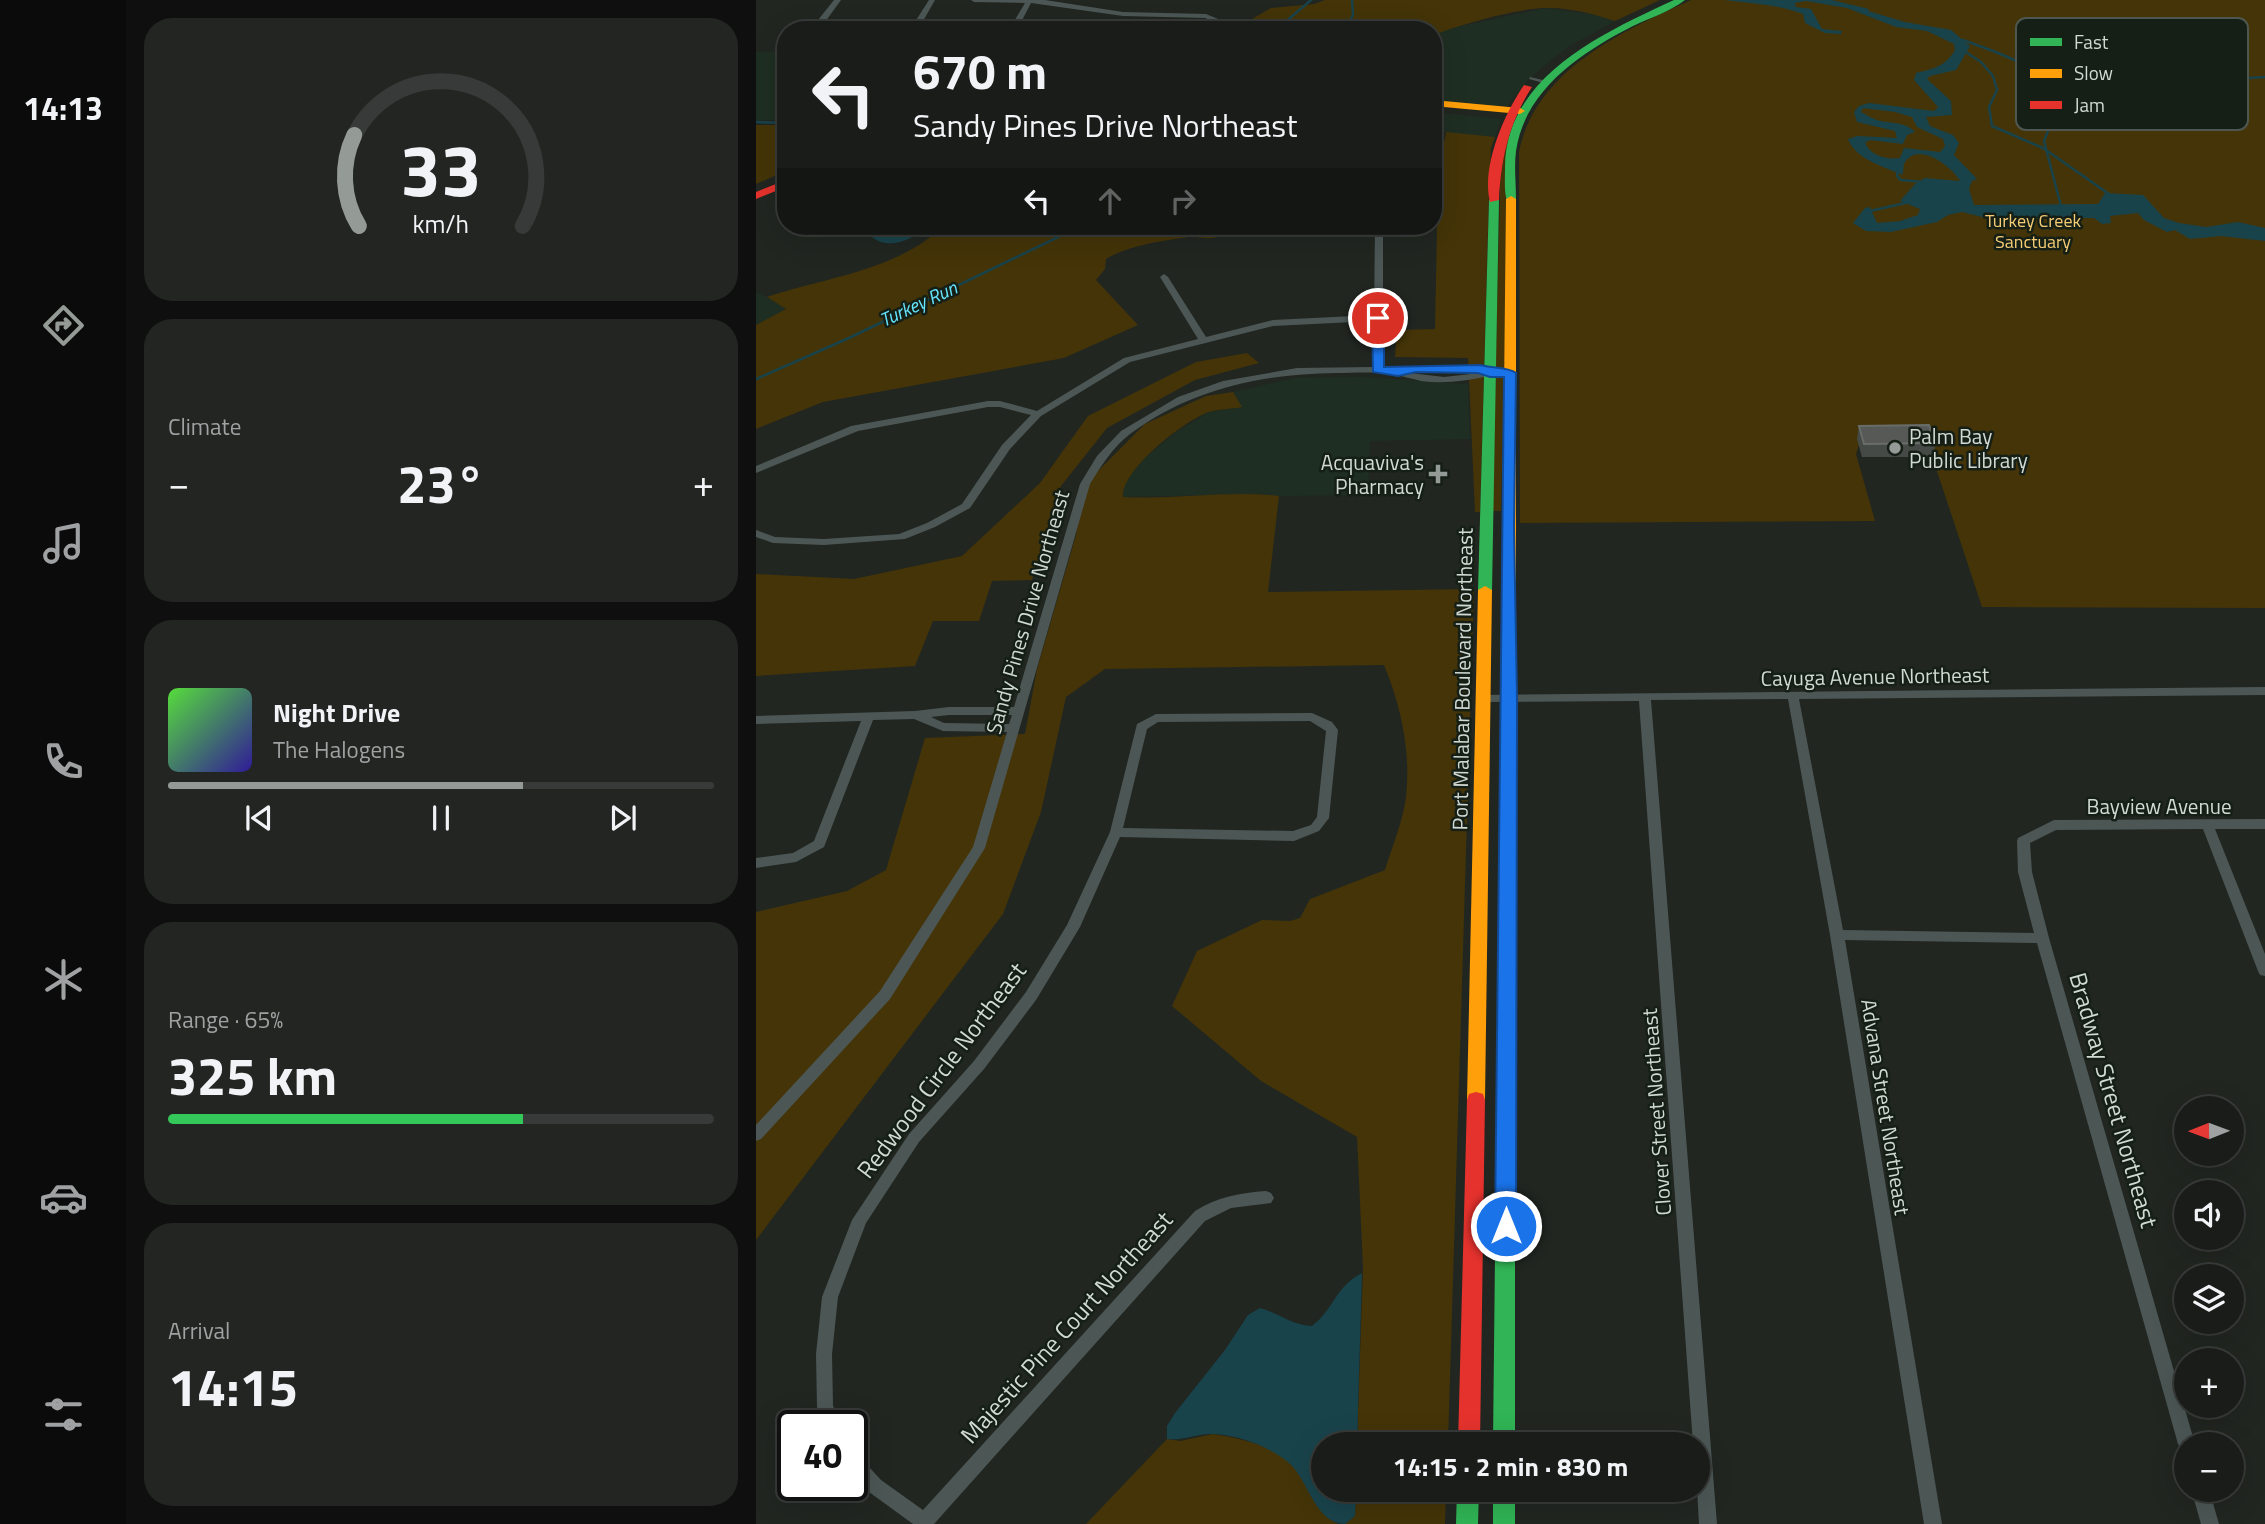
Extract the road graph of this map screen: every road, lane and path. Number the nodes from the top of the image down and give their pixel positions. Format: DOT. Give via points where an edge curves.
graph roads {
  1 [pos="838,0"];
  2 [pos="932,0"];
  3 [pos="974,0"];
  4 [pos="1665,0"];
  5 [pos="1681,0"];
  6 [pos="1029,1"];
  7 [pos="822,21"];
  8 [pos="919,21"];
  9 [pos="1018,21"];
  10 [pos="1218,21"];
  11 [pos="1579,49"];
  12 [pos="1442,104"];
  13 [pos="1442,111"];
  14 [pos="1515,115"];
  15 [pos="777,179"];
  16 [pos="777,187"];
  17 [pos="756,188"];
  18 [pos="756,197"];
  19 [pos="1379,235"];
  20 [pos="1164,277"];
  21 [pos="1378,318"];
  22 [pos="1203,340"];
  23 [pos="1378,370"];
  24 [pos="1490,373"];
  25 [pos="1510,373"];
  26 [pos="1038,414"];
  27 [pos="756,470"];
  28 [pos="756,533"];
  29 [pos="1508,586"];
  30 [pos="1485,587"];
  31 [pos="2265,691"];
  32 [pos="1645,697"];
  33 [pos="1793,697"];
  34 [pos="1484,698"];
  35 [pos="1509,698"];
  36 [pos="964,711"];
  37 [pos="1018,711"];
  38 [pos="915,715"];
  39 [pos="868,717"];
  40 [pos="756,720"];
  41 [pos="959,727"];
  42 [pos="1013,727"];
  43 [pos="2265,824"];
  44 [pos="2054,825"];
  45 [pos="2208,826"];
  46 [pos="1115,832"];
  47 [pos="756,863"];
  48 [pos="1837,935"];
  49 [pos="2042,938"];
  50 [pos="2265,971"];
  51 [pos="756,1135"];
  52 [pos="1266,1198"];
  53 [pos="826,1410"];
  54 [pos="1469,1432"];
  55 [pos="1504,1432"];
  56 [pos="2184,1432"];
  57 [pos="868,1478"];
  58 [pos="1468,1502"];
  59 [pos="1504,1502"];
  60 [pos="2204,1502"];
  61 [pos="923,1522"];
  62 [pos="1468,1524"];
  63 [pos="1504,1524"];
  64 [pos="1708,1524"];
  65 [pos="1933,1524"];
  66 [pos="2210,1524"];
  1 -- 7 [label="street"];
  2 -- 8 [label="street"];
  3 -- 6 [label="street"];
  4 -- 11 [label="street, Port Malabar Boulevard Northeast"];
  5 -- 11 [label="street, Port Malabar Boulevard Northeast"];
  6 -- 9 [label="street"];
  6 -- 10 [label="street" via="1123,14 1206,16"];
  11 -- 14 [label="street, Port Malabar Boulevard Northeast" via="1540,81"];
  12 -- 14 [label="street"];
  13 -- 14 [label="street"];
  14 -- 24 [label="street, Port Malabar Boulevard Northeast" via="1496,148"];
  14 -- 25 [label="street, Port Malabar Boulevard Northeast"];
  15 -- 17 [label="street"];
  16 -- 18 [label="street"];
  19 -- 21 [label="street"];
  20 -- 22 [label="street"];
  21 -- 22 [label="street" via="1273,323"];
  21 -- 23 [label="street"];
  22 -- 26 [label="street" via="1127,360"];
  23 -- 24 [label="street, Sandy Pines Drive Northeast" via="1428,379"];
  23 -- 37 [label="street, Sandy Pines Drive Northeast" via="1297,371 1223,384 1181,399 1125,433 1085,484"];
  24 -- 25 [label="street"];
  24 -- 30 [label="street, Port Malabar Boulevard Northeast"];
  25 -- 29 [label="street, Port Malabar Boulevard Northeast"];
  26 -- 27 [label="street" via="988,404 866,425"];
  26 -- 28 [label="street" via="1006,447 966,506 915,531 846,542 773,540"];
  29 -- 30 [label="street"];
  29 -- 35 [label="street, Port Malabar Boulevard Northeast"];
  30 -- 34 [label="street, Port Malabar Boulevard Northeast"];
  31 -- 33 [label="street, Cayuga Avenue Northeast"];
  32 -- 33 [label="street, Cayuga Avenue Northeast"];
  32 -- 35 [label="street, Cayuga Avenue Northeast"];
  32 -- 64 [label="street, Clover Street Northeast"];
  33 -- 48 [label="street, Advana Street Northeast"];
  34 -- 35 [label="street, Cayuga Avenue Northeast"];
  34 -- 54 [label="street, Port Malabar Boulevard Northeast"];
  35 -- 55 [label="street, Port Malabar Boulevard Northeast"];
  36 -- 37 [label="street"];
  36 -- 38 [label="street"];
  36 -- 41 [label="street"];
  37 -- 42 [label="street, Sandy Pines Drive Northeast"];
  38 -- 39 [label="street"];
  38 -- 41 [label="street" via="943,727"];
  39 -- 40 [label="street"];
  39 -- 47 [label="street" via="819,844 796,857"];
  41 -- 42 [label="street"];
  42 -- 51 [label="street, Sandy Pines Drive Northeast" via="979,848 885,995"];
  43 -- 45 [label="street, Bayview Avenue"];
  44 -- 45 [label="street, Bayview Avenue"];
  44 -- 49 [label="street, Bradway Street Northeast" via="2023,841 2025,872"];
  45 -- 50 [label="street"];
  46 -- 46 [label="street, Redwood Circle Northeast" via="1139,732 1156,718 1312,717 1332,730 1323,818 1315,828 1294,836"];
  46 -- 53 [label="street, Redwood Circle Northeast" via="1073,927 1031,996 979,1065 914,1138 860,1220 830,1297 824,1367"];
  48 -- 49 [label="street"];
  48 -- 65 [label="street, Advana Street Northeast"];
  49 -- 56 [label="street, Bradway Street Northeast"];
  52 -- 61 [label="street, Majestic Pine Court Northeast" via="1232,1200 1199,1216"];
  57 -- 61 [label="street"];
  58 -- 62 [label="street"];
  59 -- 63 [label="street"];
  60 -- 66 [label="street"];
}
